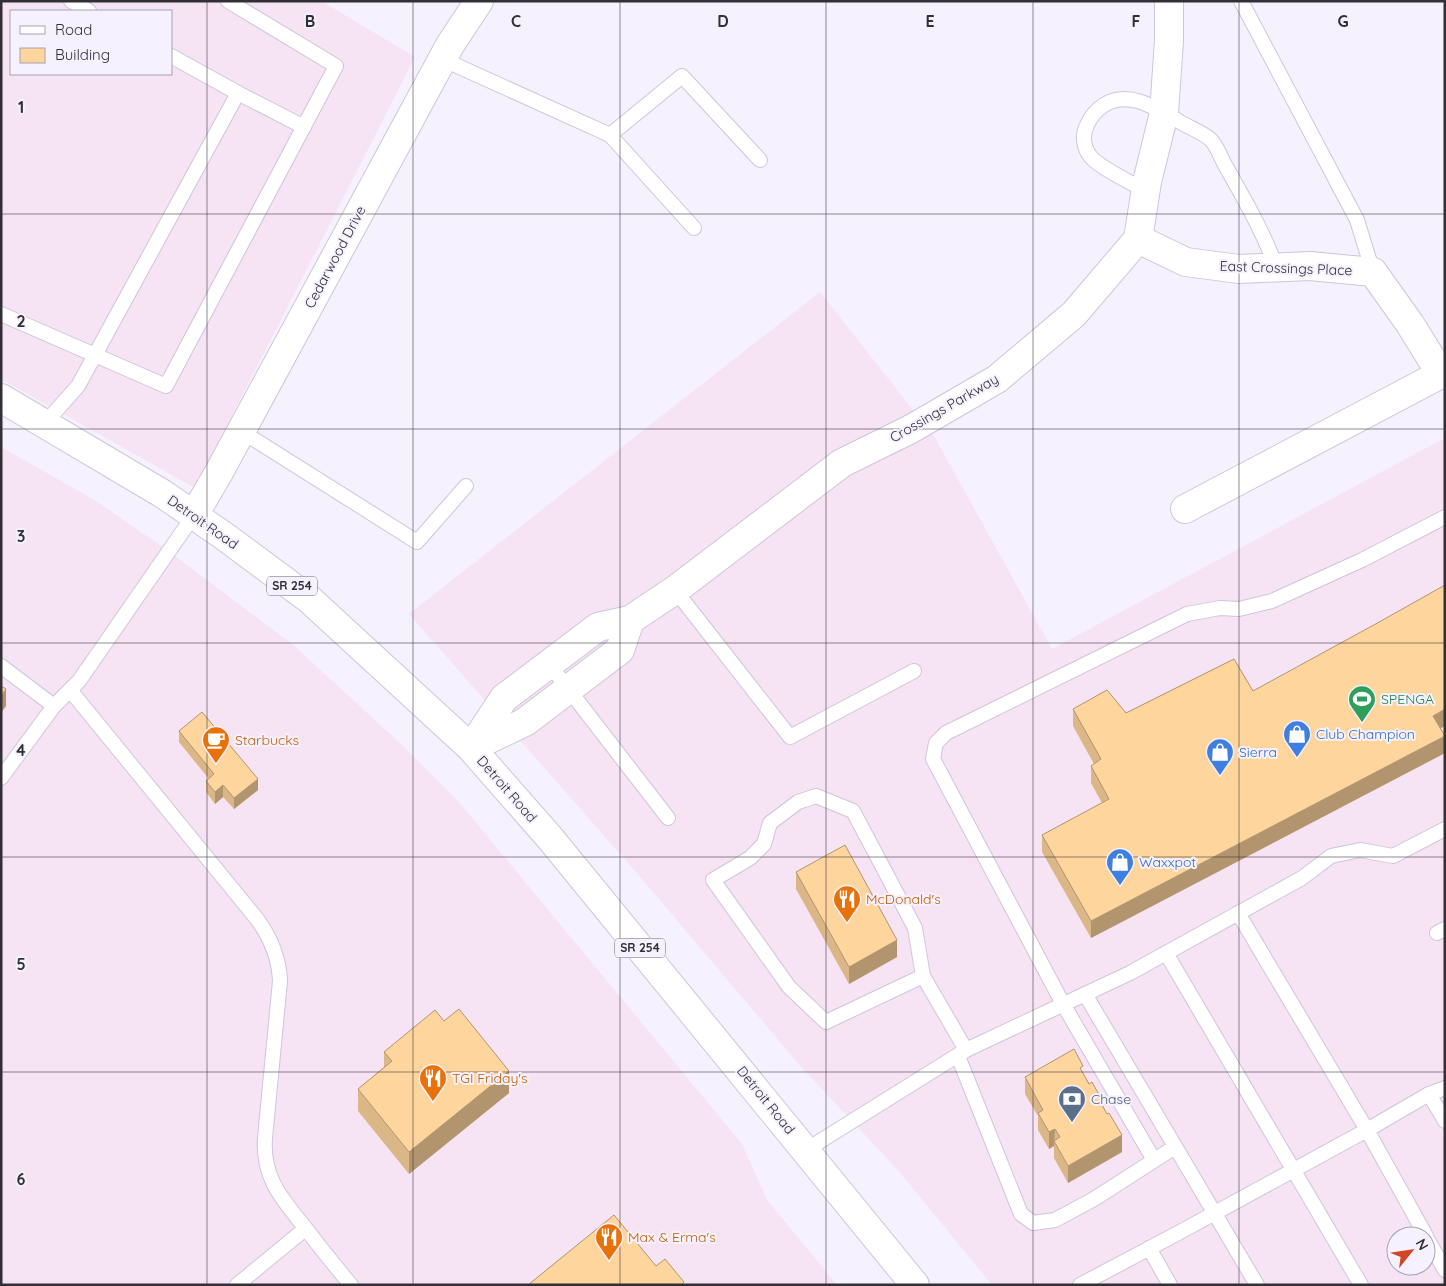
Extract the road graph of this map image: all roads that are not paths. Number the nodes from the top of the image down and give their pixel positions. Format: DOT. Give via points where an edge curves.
graph roads {
  1 [pos="71,1"];
  2 [pos="228,1"];
  3 [pos="479,1"];
  4 [pos="1169,1"];
  5 [pos="1241,1"];
  6 [pos="88,10"];
  7 [pos="172,57"];
  8 [pos="442,59"];
  9 [pos="238,93"];
  10 [pos="1164,113"];
  11 [pos="304,127"];
  12 [pos="610,135"];
  13 [pos="760,160"];
  14 [pos="1146,191"];
  15 [pos="694,228"];
  16 [pos="1138,238"];
  17 [pos="1276,267"];
  18 [pos="1373,272"];
  19 [pos="1,314"];
  20 [pos="94,355"];
  21 [pos="1443,373"];
  22 [pos="1,398"];
  23 [pos="45,423"];
  24 [pos="241,431"];
  25 [pos="466,486"];
  26 [pos="1185,509"];
  27 [pos="194,516"];
  28 [pos="1445,517"];
  29 [pos="675,590"];
  30 [pos="630,620"];
  31 [pos="550,664"];
  32 [pos="1,666"];
  33 [pos="914,671"];
  34 [pos="568,689"];
  35 [pos="70,690"];
  36 [pos="54,706"];
  37 [pos="471,748"];
  38 [pos="1,778"];
  39 [pos="668,818"];
  40 [pos="1445,829"];
  41 [pos="1238,912"];
  42 [pos="1166,953"];
  43 [pos="922,976"];
  44 [pos="1085,994"];
  45 [pos="1063,1004"];
  46 [pos="962,1053"];
  47 [pos="1445,1088"];
  48 [pos="1430,1094"];
  49 [pos="1445,1121"];
  50 [pos="1367,1130"];
  51 [pos="1175,1147"];
  52 [pos="806,1150"];
  53 [pos="1154,1160"];
  54 [pos="1293,1170"];
  55 [pos="1214,1213"];
  56 [pos="1420,1226"];
  57 [pos="305,1229"];
  58 [pos="1149,1248"];
  59 [pos="1436,1254"];
  60 [pos="1445,1270"];
  61 [pos="237,1285"];
  62 [pos="351,1285"];
  63 [pos="915,1285"];
  64 [pos="1080,1285"];
  65 [pos="1170,1285"];
  66 [pos="1257,1285"];
  67 [pos="1361,1285"];
  1 -- 6 [label="lane"];
  2 -- 11 [label="lane" via="336,66"];
  3 -- 8 [label="street, Cedarwood Drive"];
  4 -- 10 [label="street"];
  5 -- 18 [label="lane" via="1357,220"];
  7 -- 9 [label="lane"];
  8 -- 12 [label="lane"];
  8 -- 24 [label="street, Cedarwood Drive"];
  9 -- 11 [label="lane"];
  9 -- 20 [label="lane"];
  10 -- 14 [label="street"];
  10 -- 14 [label="lane" via="1136,100 1114,99 1096,110 1084,132 1091,157"];
  10 -- 17 [label="lane" via="1211,140 1266,240"];
  11 -- 20 [label="lane" via="166,386"];
  12 -- 13 [label="lane" via="682,76"];
  12 -- 15 [label="lane"];
  14 -- 16 [label="street"];
  16 -- 17 [label="street, East Crossings Place" via="1186,262 1239,269"];
  16 -- 29 [label="street, Crossings Parkway" via="1074,314 997,379 911,429 842,463"];
  17 -- 18 [label="street, East Crossings Place" via="1310,266"];
  18 -- 21 [label="street"];
  19 -- 20 [label="lane"];
  20 -- 23 [label="lane" via="78,386"];
  21 -- 26 [label="street"];
  22 -- 23 [label="street, Detroit Road / SR 254"];
  23 -- 27 [label="street, Detroit Road / SR 254"];
  24 -- 25 [label="lane" via="417,542"];
  24 -- 27 [label="street, Cedarwood Drive"];
  27 -- 35 [label="lane"];
  27 -- 37 [label="street, Detroit Road / SR 254" via="309,599"];
  28 -- 45 [label="lane" via="1272,601 1239,609 1220,608 1188,614 946,733 936,743 934,759"];
  29 -- 30 [label="street, Crossings Parkway"];
  29 -- 33 [label="lane" via="790,737"];
  30 -- 31 [label="street, Crossings Parkway" via="598,627"];
  30 -- 34 [label="street" via="620,650"];
  31 -- 34 [label="lane"];
  31 -- 37 [label="street, Crossings Parkway" via="504,698"];
  32 -- 36 [label="lane"];
  34 -- 37 [label="street" via="525,722"];
  34 -- 39 [label="lane"];
  35 -- 36 [label="lane"];
  35 -- 57 [label="lane" via="257,919 269,938 278,960 280,982 265,1159 280,1198"];
  36 -- 38 [label="lane"];
  37 -- 52 [label="street, Detroit Road / SR 254" via="550,838"];
  40 -- 41 [label="lane" via="1393,856 1360,850 1331,856 1302,878"];
  41 -- 42 [label="lane"];
  41 -- 50 [label="lane"];
  42 -- 44 [label="lane"];
  42 -- 54 [label="lane"];
  43 -- 43 [label="lane" via="915,928 853,811 816,796 798,802 770,823 764,844 750,858 713,880 789,987 826,1022"];
  43 -- 46 [label="lane"];
  44 -- 45 [label="lane"];
  44 -- 51 [label="lane"];
  45 -- 46 [label="lane"];
  45 -- 53 [label="lane"];
  46 -- 52 [label="lane"];
  46 -- 53 [label="lane" via="1021,1214 1033,1223 1055,1220"];
  47 -- 48 [label="lane"];
  48 -- 49 [label="lane"];
  48 -- 50 [label="lane"];
  50 -- 54 [label="lane"];
  50 -- 56 [label="lane"];
  51 -- 53 [label="lane"];
  51 -- 55 [label="lane"];
  52 -- 63 [label="street, Detroit Road / SR 254"];
  54 -- 55 [label="lane"];
  54 -- 67 [label="lane"];
  55 -- 58 [label="lane"];
  55 -- 66 [label="lane"];
  57 -- 61 [label="lane"];
  57 -- 62 [label="lane"];
  58 -- 64 [label="lane"];
  58 -- 65 [label="lane"];
  59 -- 60 [label="lane"];
}
